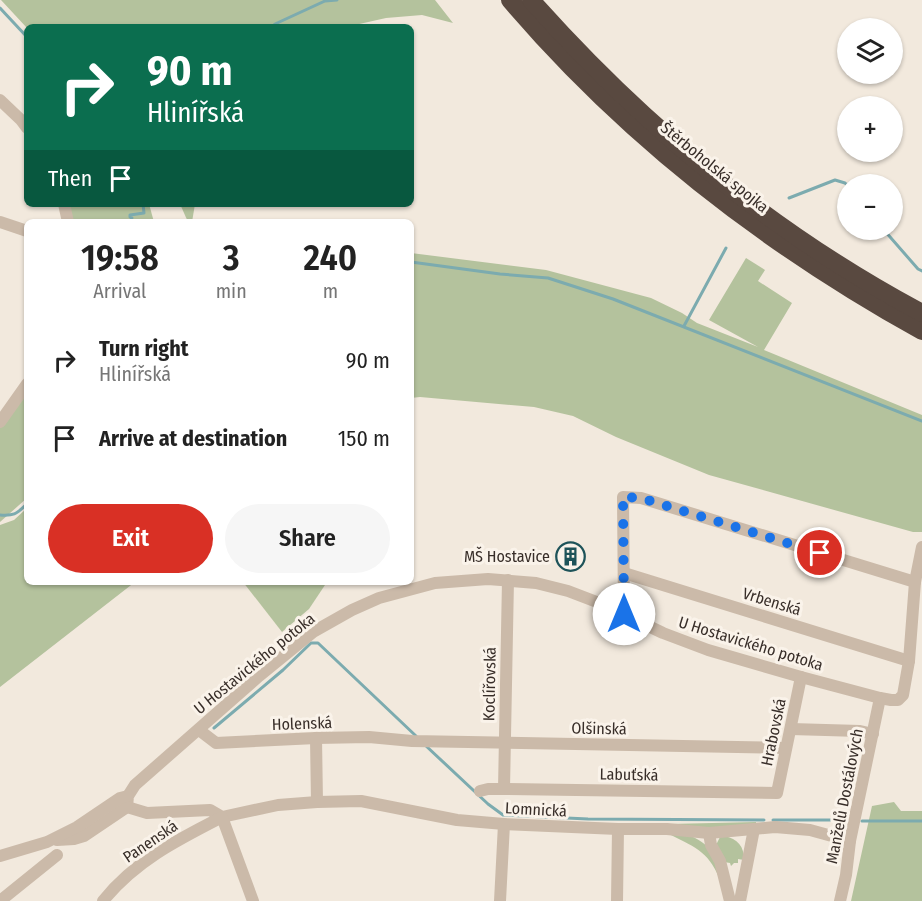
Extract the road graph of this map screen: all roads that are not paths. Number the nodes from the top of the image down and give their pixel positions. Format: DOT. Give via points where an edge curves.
graph roads {
  1 [pos="510,0"];
  2 [pos="531,0"];
  3 [pos="0,100"];
  4 [pos="24,124"];
  5 [pos="0,222"];
  6 [pos="24,230"];
  7 [pos="922,313"];
  8 [pos="922,331"];
  9 [pos="24,388"];
  10 [pos="0,422"];
  11 [pos="922,547"];
  12 [pos="624,573"];
  13 [pos="508,580"];
  14 [pos="915,582"];
  15 [pos="624,614"];
  16 [pos="909,661"];
  17 [pos="801,677"];
  18 [pos="880,698"];
  19 [pos="790,729"];
  20 [pos="198,730"];
  21 [pos="873,734"];
  22 [pos="316,738"];
  23 [pos="412,741"];
  24 [pos="504,742"];
  25 [pos="786,748"];
  26 [pos="504,789"];
  27 [pos="480,791"];
  28 [pos="777,793"];
  29 [pos="128,802"];
  30 [pos="318,802"];
  31 [pos="222,817"];
  32 [pos="504,824"];
  33 [pos="618,829"];
  34 [pos="753,829"];
  35 [pos="709,833"];
  36 [pos="850,841"];
  37 [pos="57,855"];
  38 [pos="0,856"];
  39 [pos="8,899"];
  40 [pos="103,901"];
  41 [pos="253,901"];
  42 [pos="500,901"];
  43 [pos="617,901"];
  44 [pos="729,901"];
  45 [pos="740,901"];
  46 [pos="840,901"];
  1 -- 8 [label="highway, Štěrboholská spojka" via="611,106 718,198 816,267"];
  2 -- 7 [label="highway, Štěrboholská spojka" via="616,89 724,183 838,264"];
  3 -- 4 [label="street"];
  5 -- 6 [label="street"];
  9 -- 10 [label="street"];
  11 -- 14 [label="street"];
  12 -- 14 [label="street" via="623,497 641,498"];
  12 -- 15 [label="street"];
  12 -- 16 [label="street, Vrbenská"];
  13 -- 15 [label="street, U Hostavického potoka" via="568,591"];
  13 -- 20 [label="street, U Hostavického potoka" via="435,583 351,610 313,632"];
  13 -- 24 [label="street, Koclířovská"];
  14 -- 16 [label="street"];
  15 -- 17 [label="street, U Hostavického potoka" via="708,650"];
  16 -- 18 [label="street, U Hostavického potoka" via="903,694 898,700"];
  17 -- 18 [label="street, U Hostavického potoka"];
  17 -- 19 [label="street, Hrabovská"];
  18 -- 21 [label="street, Manželů Dostálových"];
  19 -- 21 [label="street" via="860,730"];
  19 -- 25 [label="street, Hrabovská"];
  20 -- 22 [label="street, Holenská" via="216,743"];
  20 -- 29 [label="street, U Hostavického potoka" via="135,785"];
  21 -- 36 [label="street, Manželů Dostálových"];
  22 -- 23 [label="street, Holenská"];
  22 -- 30 [label="street"];
  23 -- 24 [label="street, Olšinská"];
  24 -- 25 [label="street, Olšinská"];
  24 -- 26 [label="street, Koclířovská"];
  25 -- 28 [label="street, Hrabovská"];
  26 -- 27 [label="street, Labuťská"];
  26 -- 28 [label="street, Labuťská"];
  29 -- 31 [label="street, Lomnická" via="147,813 210,810"];
  29 -- 38 [label="street" via="84,837 47,842"];
  30 -- 31 [label="street, Lomnická" via="278,805"];
  30 -- 32 [label="street, Lomnická" via="361,801 458,820"];
  31 -- 40 [label="street, Panenská" via="139,865"];
  31 -- 41 [label="street"];
  32 -- 33 [label="street, Lomnická"];
  32 -- 42 [label="street"];
  33 -- 35 [label="street, Lomnická"];
  33 -- 43 [label="street"];
  34 -- 35 [label="street, Lomnická"];
  34 -- 36 [label="street, Lomnická" via="810,830"];
  34 -- 45 [label="street"];
  35 -- 44 [label="street"];
  36 -- 46 [label="street, Manželů Dostálových"];
  37 -- 39 [label="street"];
}
